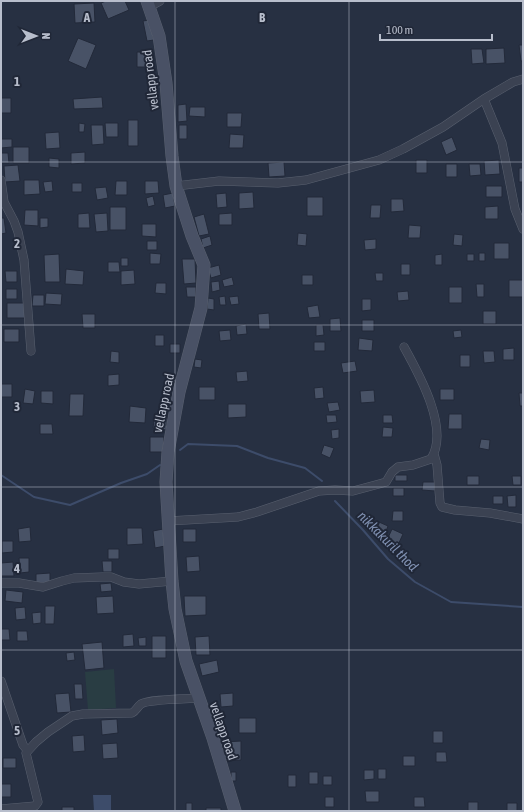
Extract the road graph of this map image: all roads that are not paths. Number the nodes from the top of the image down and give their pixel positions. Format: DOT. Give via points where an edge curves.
graph roads {
  1 [pos="152,3"];
  2 [pos="523,79"];
  3 [pos="484,99"];
  4 [pos="1,180"];
  5 [pos="176,186"];
  6 [pos="523,229"];
  7 [pos="404,347"];
  8 [pos="31,351"];
  9 [pos="434,454"];
  10 [pos="523,519"];
  11 [pos="168,521"];
  12 [pos="1,582"];
  13 [pos="172,582"];
  14 [pos="1,681"];
  15 [pos="198,698"];
  16 [pos="27,750"];
  17 [pos="1,809"];
  18 [pos="36,809"];
  19 [pos="235,811"];
  1 -- 5 [label="main road, vellapp road" via="166,83"];
  2 -- 3 [label="street"];
  3 -- 5 [label="street" via="443,127 379,160 306,180 278,183 219,181"];
  3 -- 6 [label="street" via="502,143 515,209"];
  4 -- 8 [label="street" via="4,202 18,232 24,260"];
  5 -- 11 [label="main road, vellapp road" via="204,265 201,308 179,392 168,452"];
  7 -- 9 [label="street" via="430,401 438,431"];
  9 -- 10 [label="street" via="442,507"];
  9 -- 11 [label="street" via="424,462 398,467 386,482 353,491 319,491 238,517"];
  11 -- 13 [label="main road, vellapp road"];
  12 -- 13 [label="street" via="43,588 74,578 111,577 139,584"];
  13 -- 15 [label="main road, vellapp road" via="186,661"];
  14 -- 16 [label="street"];
  15 -- 16 [label="street" via="146,702 132,713 72,716"];
  15 -- 19 [label="main road, vellapp road"];
  16 -- 18 [label="street" via="26,756 38,798"];
  17 -- 18 [label="street"];
}
